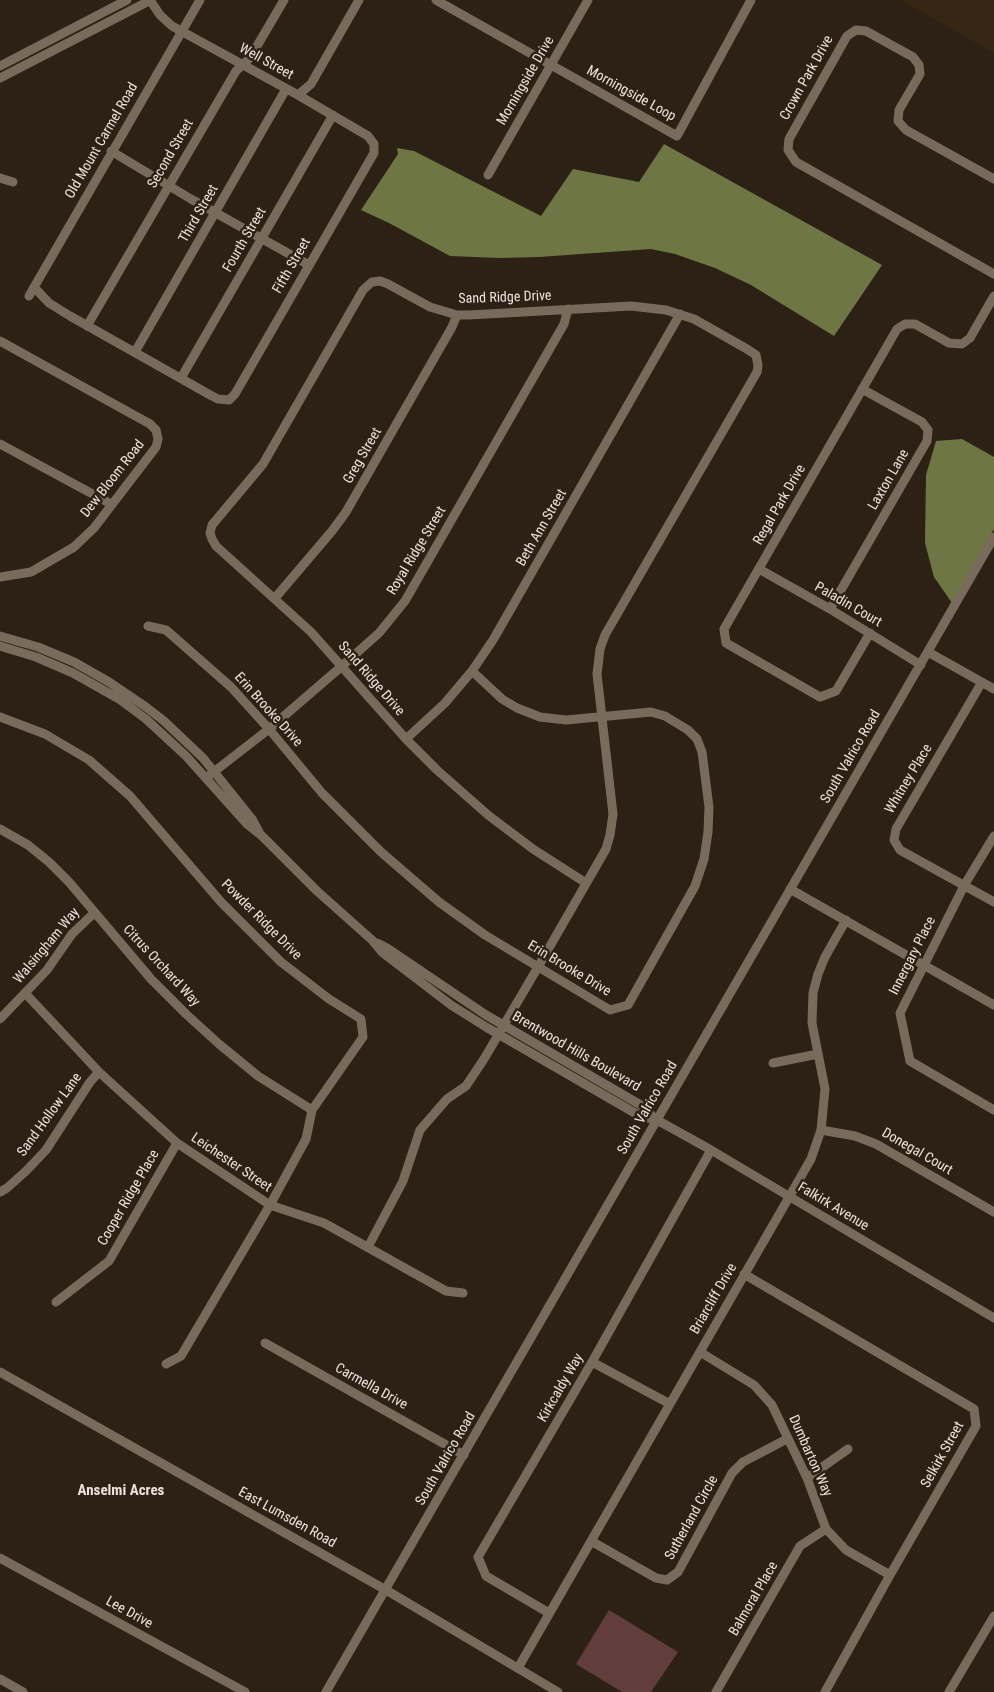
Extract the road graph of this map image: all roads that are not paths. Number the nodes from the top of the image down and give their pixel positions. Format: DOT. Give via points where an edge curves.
graph roads {
  1 [pos="127,0"];
  2 [pos="151,0"];
  3 [pos="200,0"];
  4 [pos="284,0"];
  5 [pos="359,0"];
  6 [pos="436,0"];
  7 [pos="588,0"];
  8 [pos="751,0"];
  9 [pos="182,31"];
  10 [pos="242,65"];
  11 [pos="551,65"];
  12 [pos="0,66"];
  13 [pos="0,78"];
  14 [pos="286,89"];
  15 [pos="298,95"];
  16 [pos="333,115"];
  17 [pos="374,144"];
  18 [pos="112,151"];
  19 [pos="488,175"];
  20 [pos="0,178"];
  21 [pos="994,179"];
  22 [pos="13,182"];
  23 [pos="169,185"];
  24 [pos="216,212"];
  25 [pos="262,238"];
  26 [pos="309,264"];
  27 [pos="994,274"];
  28 [pos="994,296"];
  29 [pos="568,309"];
  30 [pos="457,314"];
  31 [pos="680,314"];
  32 [pos="87,326"];
  33 [pos="0,341"];
  34 [pos="135,352"];
  35 [pos="181,378"];
  36 [pos="862,389"];
  37 [pos="0,444"];
  38 [pos="112,504"];
  39 [pos="994,537"];
  40 [pos="759,569"];
  41 [pos="0,577"];
  42 [pos="275,598"];
  43 [pos="830,610"];
  44 [pos="148,626"];
  45 [pos="870,633"];
  46 [pos="0,636"];
  47 [pos="0,646"];
  48 [pos="928,652"];
  49 [pos="921,665"];
  50 [pos="342,666"];
  51 [pos="472,671"];
  52 [pos="982,682"];
  53 [pos="994,689"];
  54 [pos="601,716"];
  55 [pos="0,717"];
  56 [pos="269,729"];
  57 [pos="406,740"];
  58 [pos="214,772"];
  59 [pos="206,778"];
  60 [pos="0,829"];
  61 [pos="262,836"];
  62 [pos="994,836"];
  63 [pos="586,883"];
  64 [pos="965,884"];
  65 [pos="790,889"];
  66 [pos="994,902"];
  67 [pos="94,912"];
  68 [pos="846,920"];
  69 [pos="372,940"];
  70 [pos="924,964"];
  71 [pos="538,967"];
  72 [pos="25,993"];
  73 [pos="994,1005"];
  74 [pos="0,1019"];
  75 [pos="503,1025"];
  76 [pos="498,1034"];
  77 [pos="818,1054"];
  78 [pos="773,1064"];
  79 [pos="99,1072"];
  80 [pos="312,1110"];
  81 [pos="994,1110"];
  82 [pos="656,1120"];
  83 [pos="821,1130"];
  84 [pos="177,1143"];
  85 [pos="711,1150"];
  86 [pos="0,1192"];
  87 [pos="789,1197"];
  88 [pos="270,1205"];
  89 [pos="994,1212"];
  90 [pos="368,1247"];
  91 [pos="744,1274"];
  92 [pos="463,1293"];
  93 [pos="56,1302"];
  94 [pos="994,1318"];
  95 [pos="265,1342"];
  96 [pos="700,1352"];
  97 [pos="592,1362"];
  98 [pos="166,1364"];
  99 [pos="0,1372"];
  100 [pos="670,1404"];
  101 [pos="787,1439"];
  102 [pos="848,1448"];
  103 [pos="464,1455"];
  104 [pos="807,1478"];
  105 [pos="826,1529"];
  106 [pos="591,1541"];
  107 [pos="0,1558"];
  108 [pos="890,1575"];
  109 [pos="386,1590"];
  110 [pos="549,1613"];
  111 [pos="994,1616"];
  112 [pos="518,1668"];
  113 [pos="0,1679"];
  114 [pos="23,1692"];
  115 [pos="245,1692"];
  116 [pos="326,1692"];
  117 [pos="558,1692"];
  118 [pos="716,1692"];
  119 [pos="825,1692"];
  120 [pos="949,1692"];
  1 -- 12 [label="street"];
  2 -- 9 [label="street, Well Street" via="163,19"];
  2 -- 13 [label="street"];
  3 -- 9 [label="street, Old Mount Carmel Road"];
  4 -- 10 [label="street, Second Street" via="250,58"];
  5 -- 15 [label="street" via="311,84"];
  6 -- 11 [label="street, Morningside Loop"];
  7 -- 11 [label="street, Morningside Drive"];
  8 -- 11 [label="street, Morningside Loop" via="677,136"];
  9 -- 10 [label="street, Well Street"];
  9 -- 18 [label="street, Old Mount Carmel Road"];
  10 -- 14 [label="street, Well Street"];
  10 -- 23 [label="street, Second Street"];
  11 -- 19 [label="street, Morningside Drive"];
  14 -- 15 [label="street, Well Street"];
  14 -- 24 [label="street, Third Street"];
  15 -- 16 [label="street, Well Street"];
  16 -- 17 [label="street, Well Street" via="368,136"];
  16 -- 25 [label="street, Fourth Street"];
  17 -- 26 [label="street, Fifth Street" via="374,153"];
  18 -- 23 [label="street"];
  18 -- 32 [label="street, Old Mount Carmel Road" via="32,291"];
  20 -- 22 [label="street"];
  21 -- 27 [label="street, Crown Park Drive" via="906,130 898,120 899,110 920,74 919,64 913,56 866,31 856,30 847,36 789,139 788,150 796,162"];
  23 -- 24 [label="street"];
  23 -- 32 [label="street, Second Street"];
  24 -- 25 [label="street"];
  24 -- 34 [label="street, Third Street"];
  25 -- 26 [label="street"];
  25 -- 35 [label="street, Fourth Street"];
  26 -- 35 [label="street, Fifth Street" via="235,394 228,400 218,399"];
  28 -- 36 [label="street, Regal Park Drive" via="970,338 962,344 949,343 916,324 906,324 897,329"];
  29 -- 30 [label="street, Sand Ridge Drive"];
  29 -- 31 [label="street, Sand Ridge Drive" via="631,306"];
  29 -- 50 [label="street, Royal Ridge Street" via="564,324 405,601 379,633"];
  30 -- 42 [label="street, Greg Street" via="346,512"];
  30 -- 42 [label="street, Sand Ridge Drive" via="430,307 384,282 367,285 267,457 212,525 213,543"];
  31 -- 51 [label="street, Beth Ann Street" via="493,640"];
  31 -- 54 [label="street, Sand Ridge Drive" via="751,351 757,358 758,368 603,640 597,669"];
  32 -- 34 [label="street"];
  33 -- 38 [label="street, Dew Bloom Road" via="156,430 156,447"];
  34 -- 35 [label="street"];
  36 -- 40 [label="street, Regal Park Drive"];
  36 -- 43 [label="street, Laxton Lane" via="922,422 928,430 927,441"];
  37 -- 38 [label="street"];
  38 -- 41 [label="street, Dew Bloom Road" via="74,547 31,572"];
  39 -- 48 [label="street, South Valrico Road"];
  40 -- 43 [label="street, Paladin Court"];
  40 -- 45 [label="street, Regal Park Drive" via="724,629 726,643 820,697 836,690"];
  42 -- 50 [label="street, Sand Ridge Drive"];
  43 -- 45 [label="street, Paladin Court"];
  44 -- 56 [label="street, Erin Brooke Drive" via="166,630 231,687"];
  45 -- 49 [label="street, Paladin Court"];
  46 -- 58 [label="street, Brentwood Hills Boulevard" via="58,655 109,682 164,721"];
  47 -- 59 [label="street, Brentwood Hills Boulevard" via="74,673 119,699 168,738"];
  48 -- 49 [label="street, South Valrico Road"];
  48 -- 52 [label="street"];
  49 -- 65 [label="street, South Valrico Road"];
  50 -- 56 [label="street, Royal Ridge Street"];
  50 -- 57 [label="street, Sand Ridge Drive"];
  51 -- 54 [label="street, Erin Brooke Drive" via="502,699 540,717 566,720"];
  51 -- 57 [label="street, Beth Ann Street" via="445,703"];
  52 -- 53 [label="street"];
  52 -- 64 [label="street, Whitney Place" via="896,828 894,840 900,850"];
  54 -- 63 [label="street, Sand Ridge Drive" via="613,814 606,849"];
  54 -- 71 [label="street, Erin Brooke Drive" via="651,712 665,716 697,739 702,752 709,807 704,859 695,886 628,1005 610,1010"];
  55 -- 80 [label="street, Powder Ridge Drive" via="45,734 89,760 130,796 221,902 281,962 360,1019 363,1037"];
  56 -- 58 [label="street, Royal Ridge Street"];
  56 -- 71 [label="street, Erin Brooke Drive" via="322,793 380,852 439,902"];
  57 -- 63 [label="street, Sand Ridge Drive" via="488,815 534,850"];
  58 -- 59 [label="street, Royal Ridge Street"];
  58 -- 61 [label="street, Brentwood Hills Boulevard"];
  59 -- 61 [label="street, Brentwood Hills Boulevard"];
  60 -- 67 [label="street, Citrus Orchard Way" via="49,862"];
  61 -- 69 [label="street, Brentwood Hills Boulevard" via="302,878"];
  62 -- 64 [label="street, Innergary Place"];
  63 -- 71 [label="street, Sand Ridge Drive"];
  64 -- 66 [label="street, Whitney Place"];
  64 -- 70 [label="street, Innergary Place"];
  65 -- 68 [label="street"];
  65 -- 82 [label="street, South Valrico Road"];
  67 -- 72 [label="street, Walsingham Way"];
  67 -- 80 [label="street, Citrus Orchard Way" via="151,979 200,1027 258,1076"];
  68 -- 70 [label="street"];
  68 -- 77 [label="street, Briarcliff Drive" via="825,957 813,993 812,1024"];
  69 -- 75 [label="street, Brentwood Hills Boulevard"];
  69 -- 76 [label="street, Brentwood Hills Boulevard" via="424,986"];
  70 -- 73 [label="street"];
  70 -- 81 [label="street, Innergary Place" via="900,1013 910,1061"];
  71 -- 75 [label="street, Sand Ridge Drive"];
  72 -- 74 [label="street, Walsingham Way"];
  72 -- 79 [label="street, Leichester Street"];
  75 -- 76 [label="street, Sand Ridge Drive"];
  75 -- 82 [label="street, Brentwood Hills Boulevard" via="644,1107"];
  76 -- 82 [label="street, Brentwood Hills Boulevard" via="640,1116"];
  76 -- 90 [label="street, Sand Ridge Drive" via="466,1086 447,1099 420,1130 403,1181"];
  77 -- 78 [label="street"];
  77 -- 83 [label="street, Briarcliff Drive" via="825,1089"];
  79 -- 84 [label="street, Leichester Street"];
  79 -- 86 [label="street, Sand Hollow Lane" via="46,1150"];
  80 -- 88 [label="street, Powder Ridge Drive" via="306,1139"];
  82 -- 85 [label="street, Falkirk Avenue"];
  82 -- 103 [label="street, South Valrico Road"];
  83 -- 87 [label="street, Briarcliff Drive" via="811,1159"];
  83 -- 89 [label="street, Donegal Court" via="871,1142"];
  84 -- 88 [label="street, Leichester Street"];
  84 -- 93 [label="street, Cooper Ridge Place" via="109,1261"];
  85 -- 87 [label="street, Falkirk Avenue"];
  85 -- 97 [label="street, Kirkcaldy Way"];
  87 -- 91 [label="street, Briarcliff Drive"];
  87 -- 94 [label="street, Falkirk Avenue"];
  88 -- 90 [label="street, Leichester Street" via="324,1223"];
  88 -- 98 [label="street, Powder Ridge Drive" via="181,1356"];
  90 -- 92 [label="street, Leichester Street" via="446,1291"];
  91 -- 96 [label="street, Briarcliff Drive"];
  91 -- 108 [label="street, Selkirk Street" via="974,1409 976,1426"];
  95 -- 103 [label="street, Carmella Drive"];
  96 -- 100 [label="street, Briarcliff Drive"];
  96 -- 101 [label="street, Dumbarton Way" via="754,1385 772,1405"];
  97 -- 100 [label="street"];
  97 -- 110 [label="street, Kirkcaldy Way" via="478,1557 486,1576"];
  99 -- 109 [label="street, East Lumsden Road"];
  100 -- 106 [label="street, Briarcliff Drive"];
  101 -- 104 [label="street, Dumbarton Way"];
  101 -- 106 [label="street, Sutherland Circle" via="743,1462 732,1473 678,1572 667,1580 656,1578"];
  102 -- 104 [label="street"];
  103 -- 109 [label="street, South Valrico Road"];
  104 -- 105 [label="street, Dumbarton Way"];
  105 -- 108 [label="street, Dumbarton Way" via="846,1550"];
  105 -- 118 [label="street, Balmoral Place" via="800,1546"];
  106 -- 110 [label="street, Briarcliff Drive"];
  107 -- 115 [label="street, Lee Drive"];
  108 -- 119 [label="street, Selkirk Street"];
  109 -- 112 [label="street, East Lumsden Road"];
  109 -- 116 [label="street, South Valrico Road"];
  110 -- 112 [label="street, Briarcliff Drive"];
  111 -- 120 [label="street"];
  112 -- 117 [label="street, East Lumsden Road"];
  113 -- 114 [label="street"];
}
